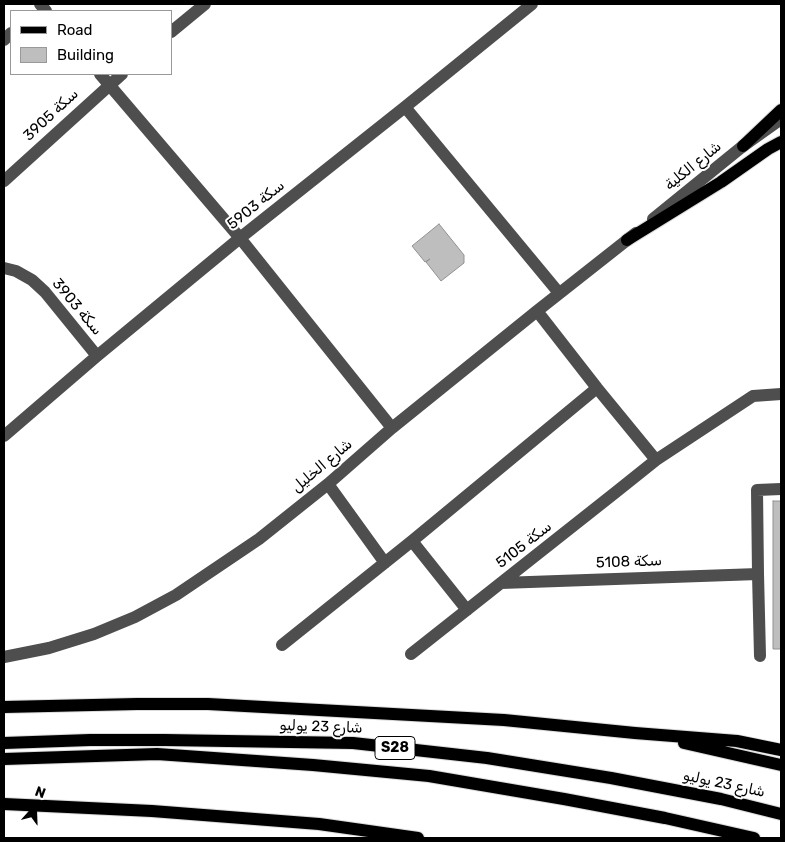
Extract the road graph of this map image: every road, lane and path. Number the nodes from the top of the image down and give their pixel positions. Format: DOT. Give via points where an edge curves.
graph roads {
  1 [pos="205,4"];
  2 [pos="532,4"];
  3 [pos="172,31"];
  4 [pos="101,75"];
  5 [pos="121,75"];
  6 [pos="109,84"];
  7 [pos="405,107"];
  8 [pos="781,110"];
  9 [pos="781,120"];
  10 [pos="781,142"];
  11 [pos="743,146"];
  12 [pos="4,181"];
  13 [pos="240,238"];
  14 [pos="628,240"];
  15 [pos="4,268"];
  16 [pos="560,293"];
  17 [pos="537,311"];
  18 [pos="97,356"];
  19 [pos="597,388"];
  20 [pos="781,394"];
  21 [pos="392,428"];
  22 [pos="4,436"];
  23 [pos="656,460"];
  24 [pos="328,484"];
  25 [pos="781,489"];
  26 [pos="412,541"];
  27 [pos="385,563"];
  28 [pos="758,574"];
  29 [pos="501,583"];
  30 [pos="467,610"];
  31 [pos="282,644"];
  32 [pos="411,654"];
  33 [pos="760,656"];
  34 [pos="4,657"];
  35 [pos="4,707"];
  36 [pos="635,733"];
  37 [pos="4,743"];
  38 [pos="781,750"];
  39 [pos="4,759"];
  40 [pos="781,765"];
  41 [pos="4,804"];
  42 [pos="781,814"];
  43 [pos="418,838"];
  44 [pos="754,838"];
  1 -- 3 [label="street"];
  2 -- 7 [label="street, سكة 5903"];
  4 -- 6 [label="street"];
  5 -- 6 [label="street, سكة 3905"];
  6 -- 12 [label="street, سكة 3905"];
  6 -- 13 [label="street"];
  7 -- 13 [label="street, سكة 5903"];
  7 -- 16 [label="street"];
  8 -- 11 [label="main road"];
  9 -- 11 [label="street, شارع الكلية"];
  10 -- 14 [label="main road"];
  11 -- 14 [label="street, شارع الكلية"];
  13 -- 18 [label="street, سكة 5903"];
  13 -- 21 [label="street"];
  14 -- 16 [label="street, شارع الخليل"];
  15 -- 18 [label="street, سكة 3903" via="32,280 46,292"];
  16 -- 17 [label="street, شارع الخليل"];
  17 -- 19 [label="street"];
  17 -- 21 [label="street, شارع الخليل"];
  18 -- 22 [label="street, سكة 5903"];
  19 -- 23 [label="street"];
  19 -- 26 [label="street"];
  20 -- 23 [label="street, سكة 5105" via="753,396"];
  21 -- 24 [label="street, شارع الخليل"];
  23 -- 29 [label="street, سكة 5105"];
  24 -- 27 [label="street"];
  24 -- 34 [label="street, شارع الخليل" via="259,539 176,595 135,617 49,648"];
  25 -- 28 [label="street" via="757,490"];
  26 -- 27 [label="street"];
  26 -- 30 [label="street"];
  27 -- 31 [label="street"];
  28 -- 29 [label="street, سكة 5108"];
  28 -- 33 [label="street"];
  29 -- 30 [label="street, سكة 5105"];
  30 -- 32 [label="street, سكة 5105"];
  35 -- 36 [label="main road" via="208,704 504,720"];
  36 -- 38 [label="main road" via="737,741"];
  36 -- 40 [label="main road"];
  37 -- 42 [label="main road, شارع 23 يوليو / S28" via="165,740 353,743 487,758 611,778"];
  39 -- 44 [label="main road, S28" via="157,754 429,776 656,816"];
  41 -- 43 [label="main road" via="319,824"];
}
